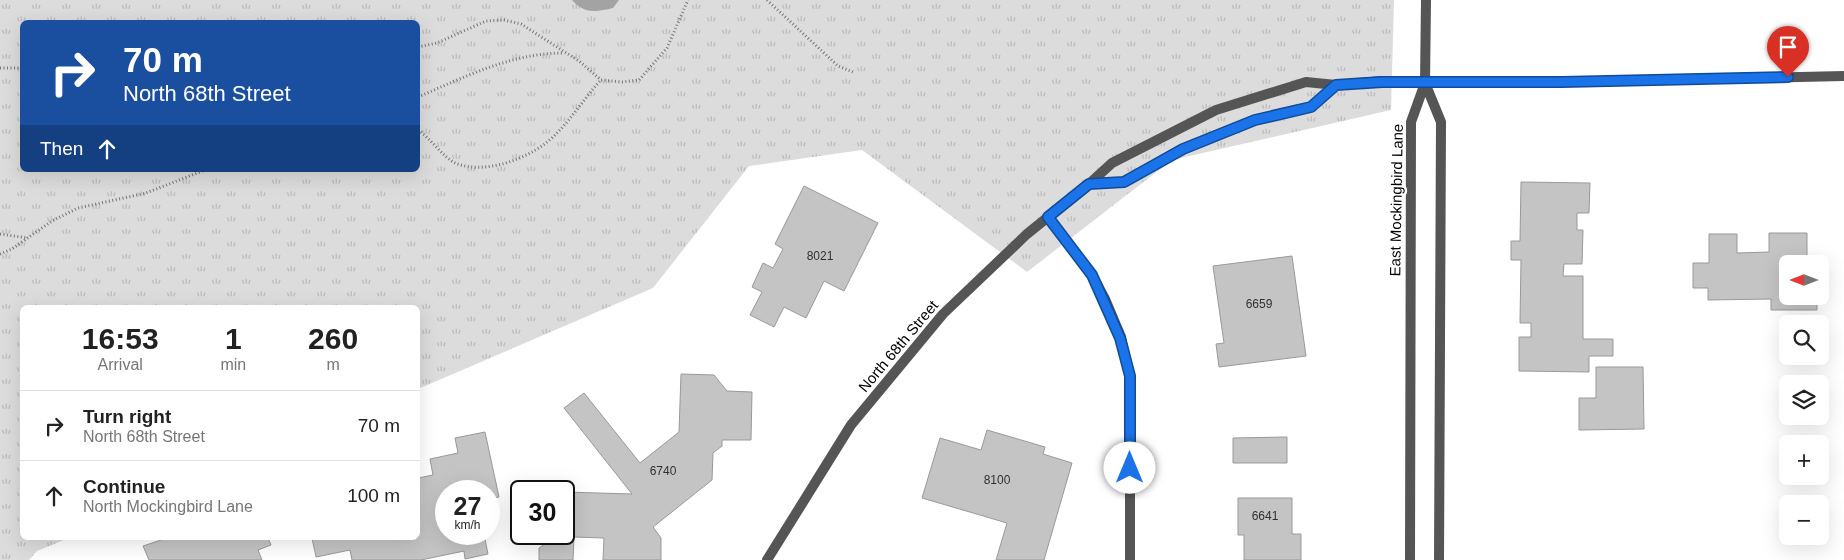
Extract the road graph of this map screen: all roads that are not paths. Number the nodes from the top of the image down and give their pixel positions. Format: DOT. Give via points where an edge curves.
graph roads {
  1 [pos="1426,0"];
  2 [pos="1844,76"];
  3 [pos="1426,82"];
  4 [pos="1336,85"];
  5 [pos="1089,184"];
  6 [pos="1048,217"];
  7 [pos="767,560"];
  8 [pos="1130,560"];
  9 [pos="1410,560"];
  10 [pos="1440,560"];
  1 -- 3 [label="street"];
  2 -- 3 [label="street, North 68th Street"];
  3 -- 4 [label="street, North 68th Street"];
  3 -- 9 [label="street, East Mockingbird Lane" via="1411,122"];
  3 -- 10 [label="street" via="1441,122"];
  4 -- 5 [label="street" via="1311,107 1255,120 1183,149 1124,182"];
  4 -- 5 [label="street, North 68th Street" via="1306,82 1216,110 1112,162"];
  5 -- 6 [label="street, North 68th Street"];
  6 -- 7 [label="street, North 68th Street" via="943,314 850,425"];
  6 -- 8 [label="street" via="1092,275 1105,300 1130,376"];
}
